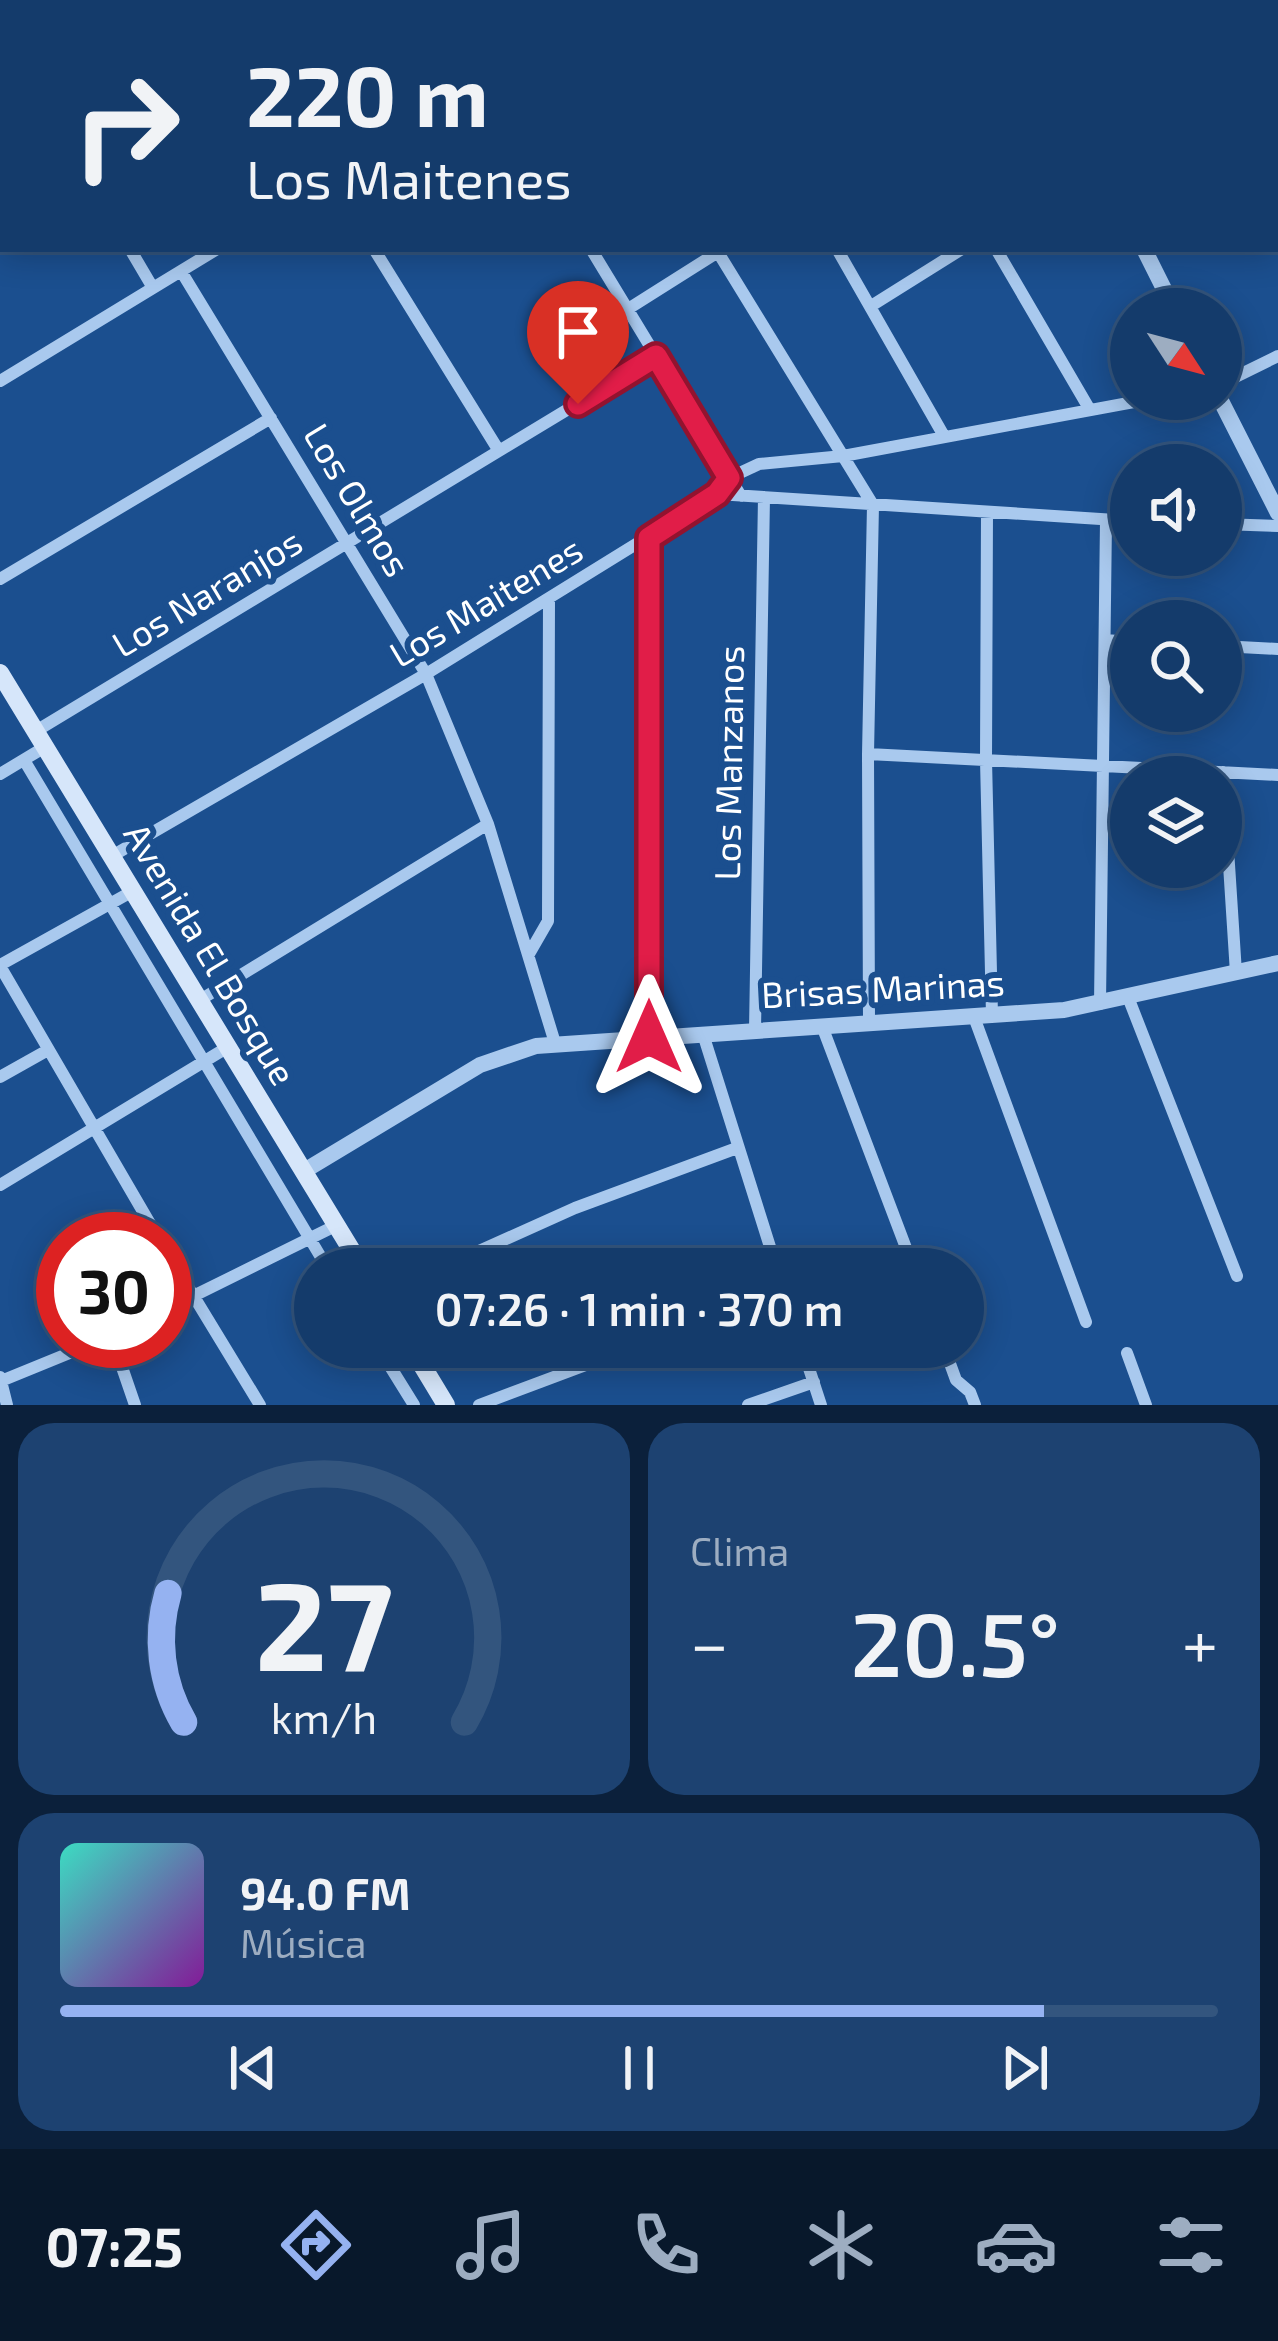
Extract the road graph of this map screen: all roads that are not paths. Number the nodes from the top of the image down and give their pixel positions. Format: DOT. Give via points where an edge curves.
graph roads {
  1 [pos="132,252"];
  2 [pos="212,252"];
  3 [pos="376,252"];
  4 [pos="593,252"];
  5 [pos="716,252"];
  6 [pos="720,252"];
  7 [pos="839,252"];
  8 [pos="957,252"];
  9 [pos="998,252"];
  10 [pos="1146,252"];
  11 [pos="181,271"];
  12 [pos="153,288"];
  13 [pos="1164,288"];
  14 [pos="871,306"];
  15 [pos="628,309"];
  16 [pos="656,356"];
  17 [pos="1278,356"];
  18 [pos="1242,374"];
  19 [pos="0,381"];
  20 [pos="1110,406"];
  21 [pos="1090,410"];
  22 [pos="271,418"];
  23 [pos="1231,420"];
  24 [pos="944,436"];
  25 [pos="500,451"];
  26 [pos="843,456"];
  27 [pos="729,478"];
  28 [pos="717,494"];
  29 [pos="741,496"];
  30 [pos="764,497"];
  31 [pos="873,505"];
  32 [pos="987,512"];
  33 [pos="1278,513"];
  34 [pos="1106,520"];
  35 [pos="1110,520"];
  36 [pos="1242,525"];
  37 [pos="1278,526"];
  38 [pos="649,538"];
  39 [pos="348,542"];
  40 [pos="0,578"];
  41 [pos="549,598"];
  42 [pos="1105,640"];
  43 [pos="1110,640"];
  44 [pos="1242,647"];
  45 [pos="1278,649"];
  46 [pos="0,673"];
  47 [pos="426,674"];
  48 [pos="40,739"];
  49 [pos="868,754"];
  50 [pos="24,760"];
  51 [pos="986,760"];
  52 [pos="1103,766"];
  53 [pos="1110,766"];
  54 [pos="1242,773"];
  55 [pos="0,774"];
  56 [pos="1278,775"];
  57 [pos="488,824"];
  58 [pos="112,856"];
  59 [pos="1231,888"];
  60 [pos="133,891"];
  61 [pos="109,904"];
  62 [pos="529,954"];
  63 [pos="1278,963"];
  64 [pos="0,966"];
  65 [pos="1236,973"];
  66 [pos="1128,998"];
  67 [pos="200,1000"];
  68 [pos="1100,1004"];
  69 [pos="983,1016"];
  70 [pos="869,1024"];
  71 [pos="822,1026"];
  72 [pos="755,1030"];
  73 [pos="703,1034"];
  74 [pos="649,1037"];
  75 [pos="555,1042"];
  76 [pos="228,1047"];
  77 [pos="48,1050"];
  78 [pos="204,1061"];
  79 [pos="0,1077"];
  80 [pos="95,1127"];
  81 [pos="737,1148"];
  82 [pos="304,1171"];
  83 [pos="0,1185"];
  84 [pos="144,1212"];
  85 [pos="337,1225"];
  86 [pos="309,1239"];
  87 [pos="315,1248"];
  88 [pos="351,1248"];
  89 [pos="485,1248"];
  90 [pos="770,1248"];
  91 [pos="906,1248"];
  92 [pos="1237,1276"];
  93 [pos="192,1296"];
  94 [pos="1086,1322"];
  95 [pos="1127,1353"];
  96 [pos="36,1365"];
  97 [pos="122,1368"];
  98 [pos="391,1368"];
  99 [pos="424,1368"];
  100 [pos="578,1368"];
  101 [pos="809,1368"];
  102 [pos="952,1368"];
  103 [pos="0,1378"];
  104 [pos="814,1382"];
  105 [pos="972,1399"];
  106 [pos="7,1405"];
  107 [pos="134,1405"];
  108 [pos="260,1405"];
  109 [pos="414,1405"];
  110 [pos="446,1405"];
  111 [pos="479,1405"];
  112 [pos="748,1405"];
  113 [pos="821,1405"];
  114 [pos="1146,1405"];
  1 -- 12 [label="street"];
  2 -- 11 [label="street"];
  3 -- 25 [label="street"];
  4 -- 15 [label="street"];
  5 -- 15 [label="street"];
  6 -- 26 [label="street"];
  7 -- 14 [label="street"];
  8 -- 14 [label="street"];
  9 -- 21 [label="street"];
  10 -- 13 [label="street"];
  11 -- 12 [label="street"];
  11 -- 22 [label="street, Los Olmos"];
  12 -- 19 [label="street"];
  14 -- 24 [label="street"];
  15 -- 16 [label="street"];
  16 -- 25 [label="street, Los Naranjos"];
  16 -- 27 [label="street"];
  17 -- 18 [label="street"];
  20 -- 21 [label="street"];
  21 -- 24 [label="street"];
  22 -- 39 [label="street, Los Olmos"];
  22 -- 40 [label="street"];
  23 -- 33 [label="street"];
  24 -- 26 [label="street"];
  25 -- 39 [label="street, Los Naranjos"];
  26 -- 27 [label="street" via="759,464"];
  26 -- 31 [label="street"];
  27 -- 28 [label="street"];
  27 -- 29 [label="street"];
  28 -- 29 [label="street"];
  28 -- 38 [label="street, Los Maitenes"];
  29 -- 30 [label="street"];
  30 -- 31 [label="street"];
  30 -- 72 [label="street, Los Manzanos"];
  31 -- 32 [label="street"];
  31 -- 49 [label="street"];
  32 -- 34 [label="street"];
  32 -- 51 [label="street"];
  34 -- 35 [label="street"];
  34 -- 42 [label="street"];
  36 -- 37 [label="street"];
  38 -- 41 [label="street, Los Maitenes"];
  38 -- 74 [label="street"];
  39 -- 47 [label="street, Los Olmos"];
  39 -- 48 [label="street, Los Naranjos"];
  41 -- 47 [label="street, Los Maitenes"];
  41 -- 62 [label="street" via="548,921"];
  42 -- 43 [label="street"];
  42 -- 52 [label="street"];
  44 -- 45 [label="street"];
  46 -- 48 [label="main road, Avenida El Bosque"];
  47 -- 57 [label="street, Los Olmos"];
  47 -- 58 [label="street, Los Maitenes"];
  48 -- 50 [label="street, Los Naranjos"];
  48 -- 58 [label="main road, Avenida El Bosque"];
  49 -- 51 [label="street"];
  49 -- 70 [label="street"];
  50 -- 55 [label="street, Los Naranjos"];
  50 -- 61 [label="street, Avenida El Bosque"];
  51 -- 52 [label="street"];
  51 -- 69 [label="street"];
  52 -- 53 [label="street"];
  52 -- 68 [label="street"];
  54 -- 56 [label="street"];
  57 -- 62 [label="street, Los Olmos"];
  57 -- 67 [label="street"];
  58 -- 60 [label="main road, Avenida El Bosque"];
  59 -- 65 [label="street"];
  60 -- 61 [label="street"];
  60 -- 67 [label="main road, Avenida El Bosque"];
  61 -- 64 [label="street"];
  61 -- 78 [label="street, Avenida El Bosque"];
  62 -- 75 [label="street, Los Olmos"];
  63 -- 65 [label="street, Brisas Marinas"];
  64 -- 77 [label="street"];
  65 -- 66 [label="street, Brisas Marinas"];
  66 -- 68 [label="street, Brisas Marinas"];
  66 -- 92 [label="street"];
  67 -- 76 [label="main road, Avenida El Bosque"];
  68 -- 69 [label="street, Brisas Marinas"];
  69 -- 70 [label="street, Brisas Marinas"];
  69 -- 94 [label="street"];
  70 -- 71 [label="street, Brisas Marinas"];
  71 -- 72 [label="street, Brisas Marinas"];
  71 -- 91 [label="street"];
  72 -- 73 [label="street, Brisas Marinas"];
  73 -- 74 [label="street, Brisas Marinas"];
  73 -- 81 [label="street"];
  74 -- 75 [label="street, Brisas Marinas"];
  75 -- 82 [label="street, Brisas Marinas" via="480,1065"];
  76 -- 78 [label="street"];
  76 -- 82 [label="main road, Avenida El Bosque"];
  77 -- 79 [label="street"];
  77 -- 80 [label="street"];
  78 -- 80 [label="street"];
  78 -- 86 [label="street, Avenida El Bosque"];
  80 -- 83 [label="street"];
  80 -- 84 [label="street"];
  81 -- 89 [label="street"];
  81 -- 90 [label="street"];
  82 -- 85 [label="main road, Avenida El Bosque"];
  85 -- 86 [label="street"];
  85 -- 88 [label="main road, Avenida El Bosque"];
  86 -- 87 [label="street, Avenida El Bosque"];
  86 -- 93 [label="street"];
  93 -- 108 [label="street"];
  95 -- 114 [label="street"];
  96 -- 103 [label="street"];
  97 -- 107 [label="street"];
  98 -- 109 [label="street"];
  99 -- 110 [label="main road"];
  100 -- 111 [label="street"];
  101 -- 104 [label="street"];
  102 -- 105 [label="street"];
  103 -- 106 [label="street"];
  104 -- 112 [label="street"];
  104 -- 113 [label="street"];
}
